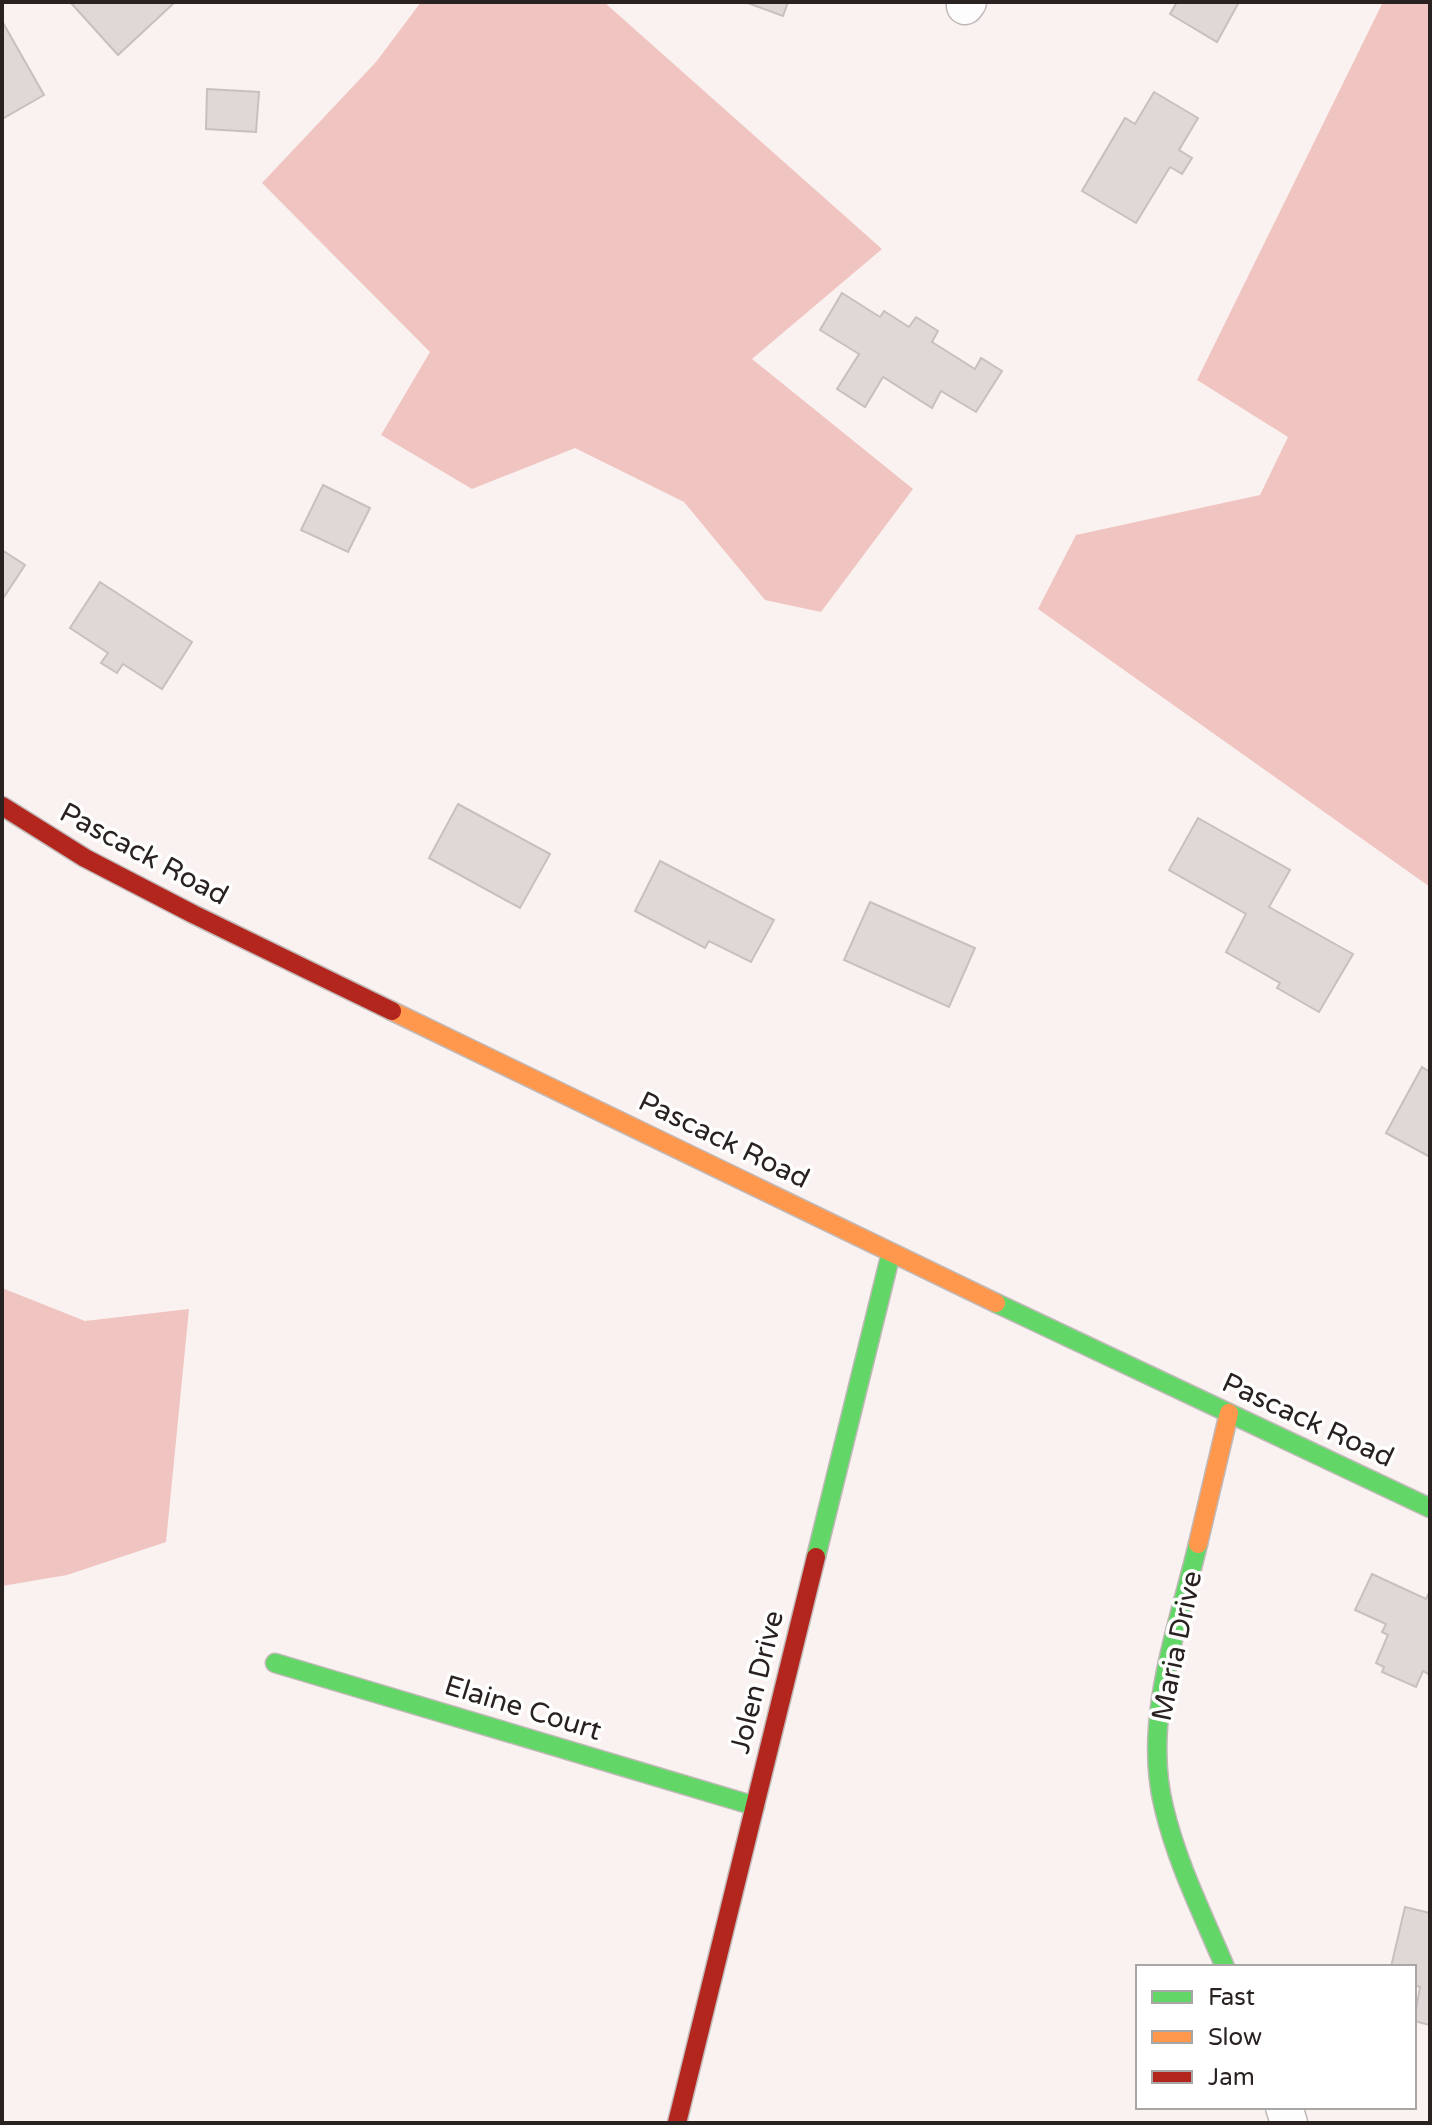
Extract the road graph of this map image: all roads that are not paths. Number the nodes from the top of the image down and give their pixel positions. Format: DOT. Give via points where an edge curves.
graph roads {
  1 [pos="2,806"];
  2 [pos="891,1253"];
  3 [pos="1229,1413"];
  4 [pos="1430,1508"];
  5 [pos="275,1663"];
  6 [pos="755,1806"];
  7 [pos="1224,1965"];
  8 [pos="677,2123"];
  1 -- 2 [label="street, Pascack Road" via="85,858 193,914"];
  2 -- 3 [label="street, Pascack Road"];
  2 -- 6 [label="street, Jolen Drive"];
  3 -- 4 [label="street, Pascack Road"];
  3 -- 7 [label="street, Maria Drive" via="1160,1703 1157,1755 1163,1806 1180,1860"];
  5 -- 6 [label="street, Elaine Court"];
  6 -- 8 [label="street, Jolen Drive"];
}
